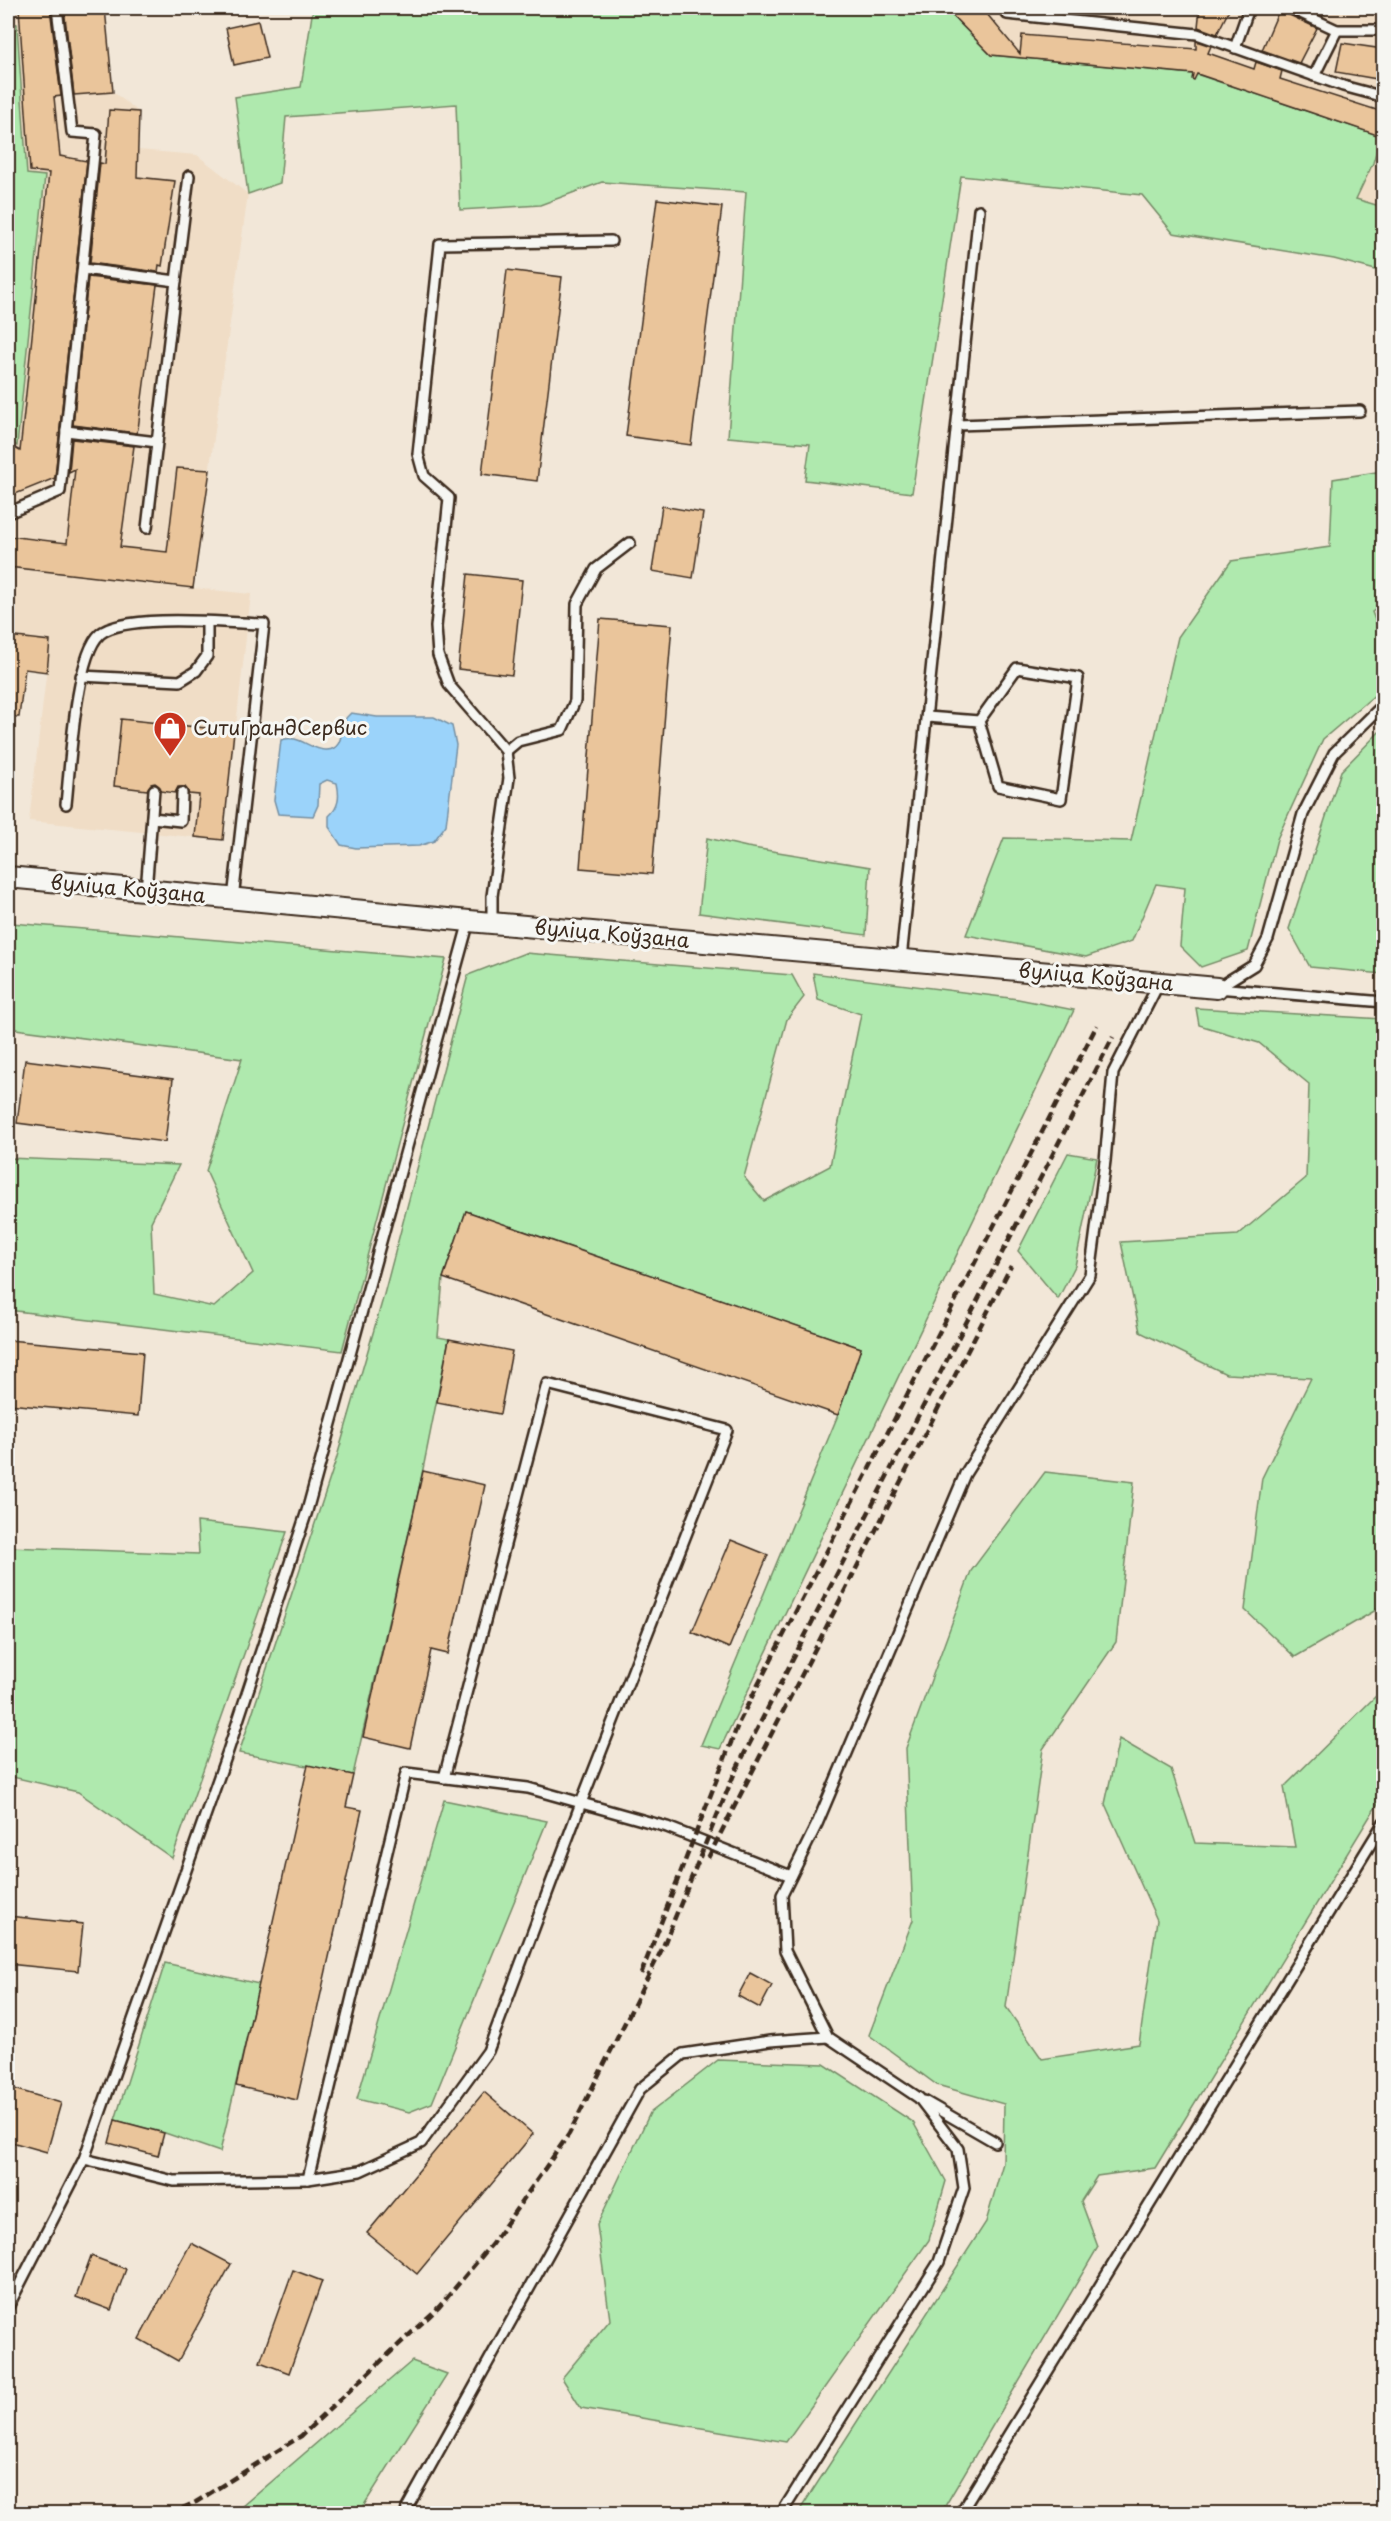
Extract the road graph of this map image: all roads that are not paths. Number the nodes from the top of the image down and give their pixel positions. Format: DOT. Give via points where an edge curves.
graph roads {
  1 [pos="57,8"];
  2 [pos="1002,8"];
  3 [pos="1249,8"];
  4 [pos="1290,8"];
  5 [pos="1337,30"];
  6 [pos="1383,30"];
  7 [pos="1235,48"];
  8 [pos="1314,76"];
  9 [pos="1383,97"];
  10 [pos="189,176"];
  11 [pos="979,210"];
  12 [pos="611,241"];
  13 [pos="82,269"];
  14 [pos="177,281"];
  15 [pos="1360,411"];
  16 [pos="957,425"];
  17 [pos="66,431"];
  18 [pos="157,442"];
  19 [pos="8,513"];
  20 [pos="147,528"];
  21 [pos="630,543"];
  22 [pos="207,623"];
  23 [pos="81,676"];
  24 [pos="1383,704"];
  25 [pos="927,717"];
  26 [pos="979,721"];
  27 [pos="506,751"];
  28 [pos="154,790"];
  29 [pos="182,793"];
  30 [pos="66,804"];
  31 [pos="152,818"];
  32 [pos="8,878"];
  33 [pos="146,891"];
  34 [pos="233,898"];
  35 [pos="468,921"];
  36 [pos="492,924"];
  37 [pos="901,959"];
  38 [pos="1159,983"];
  39 [pos="1217,988"];
  40 [pos="1383,1002"];
  41 [pos="444,1778"];
  42 [pos="581,1803"];
  43 [pos="1383,1822"];
  44 [pos="791,1876"];
  45 [pos="828,2037"];
  46 [pos="919,2098"];
  47 [pos="994,2142"];
  48 [pos="84,2159"];
  49 [pos="308,2179"];
  50 [pos="8,2307"];
  51 [pos="406,2514"];
  52 [pos="781,2514"];
  53 [pos="960,2514"];
  1 -- 13 [label="lane" via="72,132 96,134"];
  2 -- 7 [label="lane" via="1008,14 1197,34"];
  3 -- 7 [label="lane"];
  4 -- 5 [label="lane"];
  5 -- 6 [label="lane"];
  5 -- 8 [label="lane"];
  7 -- 8 [label="lane"];
  8 -- 9 [label="lane"];
  10 -- 14 [label="lane"];
  11 -- 16 [label="lane"];
  12 -- 27 [label="lane" via="440,244 418,454 424,476 449,498 436,627 438,655 449,685"];
  13 -- 14 [label="lane"];
  13 -- 17 [label="lane"];
  14 -- 18 [label="lane"];
  15 -- 16 [label="lane"];
  16 -- 25 [label="lane"];
  17 -- 18 [label="lane"];
  17 -- 19 [label="lane" via="60,491"];
  18 -- 20 [label="lane"];
  21 -- 27 [label="lane" via="596,569 577,604 575,701 562,730 518,741"];
  22 -- 23 [label="lane" via="141,621 114,628 100,634 89,650"];
  22 -- 23 [label="lane" via="207,656 196,672 180,681"];
  22 -- 34 [label="lane" via="264,624"];
  23 -- 30 [label="lane"];
  24 -- 39 [label="lane" via="1335,753 1303,814 1268,939 1254,965"];
  25 -- 26 [label="lane"];
  25 -- 37 [label="lane"];
  26 -- 26 [label="lane" via="998,786 1061,799 1078,678 1017,668"];
  27 -- 36 [label="lane" via="509,778 492,896"];
  28 -- 31 [label="lane"];
  29 -- 31 [label="lane" via="181,821"];
  31 -- 33 [label="lane"];
  32 -- 33 [label="street, вуліца Коўзана"];
  33 -- 34 [label="street, вуліца Коўзана"];
  34 -- 35 [label="street, вуліца Коўзана"];
  35 -- 36 [label="street, вуліца Коўзана"];
  35 -- 48 [label="lane" via="307,1511 228,1751"];
  36 -- 37 [label="street, вуліца Коўзана"];
  37 -- 38 [label="street, вуліца Коўзана"];
  38 -- 39 [label="street, вуліца Коўзана"];
  38 -- 44 [label="lane" via="1113,1073 1090,1275 965,1474 817,1824"];
  39 -- 40 [label="lane"];
  41 -- 42 [label="lane" via="528,1788"];
  41 -- 42 [label="lane" via="548,1384 727,1430"];
  41 -- 49 [label="lane" via="406,1773"];
  42 -- 44 [label="lane" via="666,1827"];
  42 -- 49 [label="lane" via="488,2051 475,2070 421,2143 360,2171"];
  43 -- 53 [label="lane"];
  44 -- 45 [label="lane" via="782,1895 785,1951"];
  45 -- 46 [label="lane"];
  45 -- 51 [label="lane" via="683,2054 640,2089"];
  46 -- 47 [label="lane"];
  46 -- 52 [label="lane" via="958,2149 964,2188 939,2262"];
  48 -- 49 [label="lane" via="174,2181"];
  48 -- 50 [label="lane"];
}
